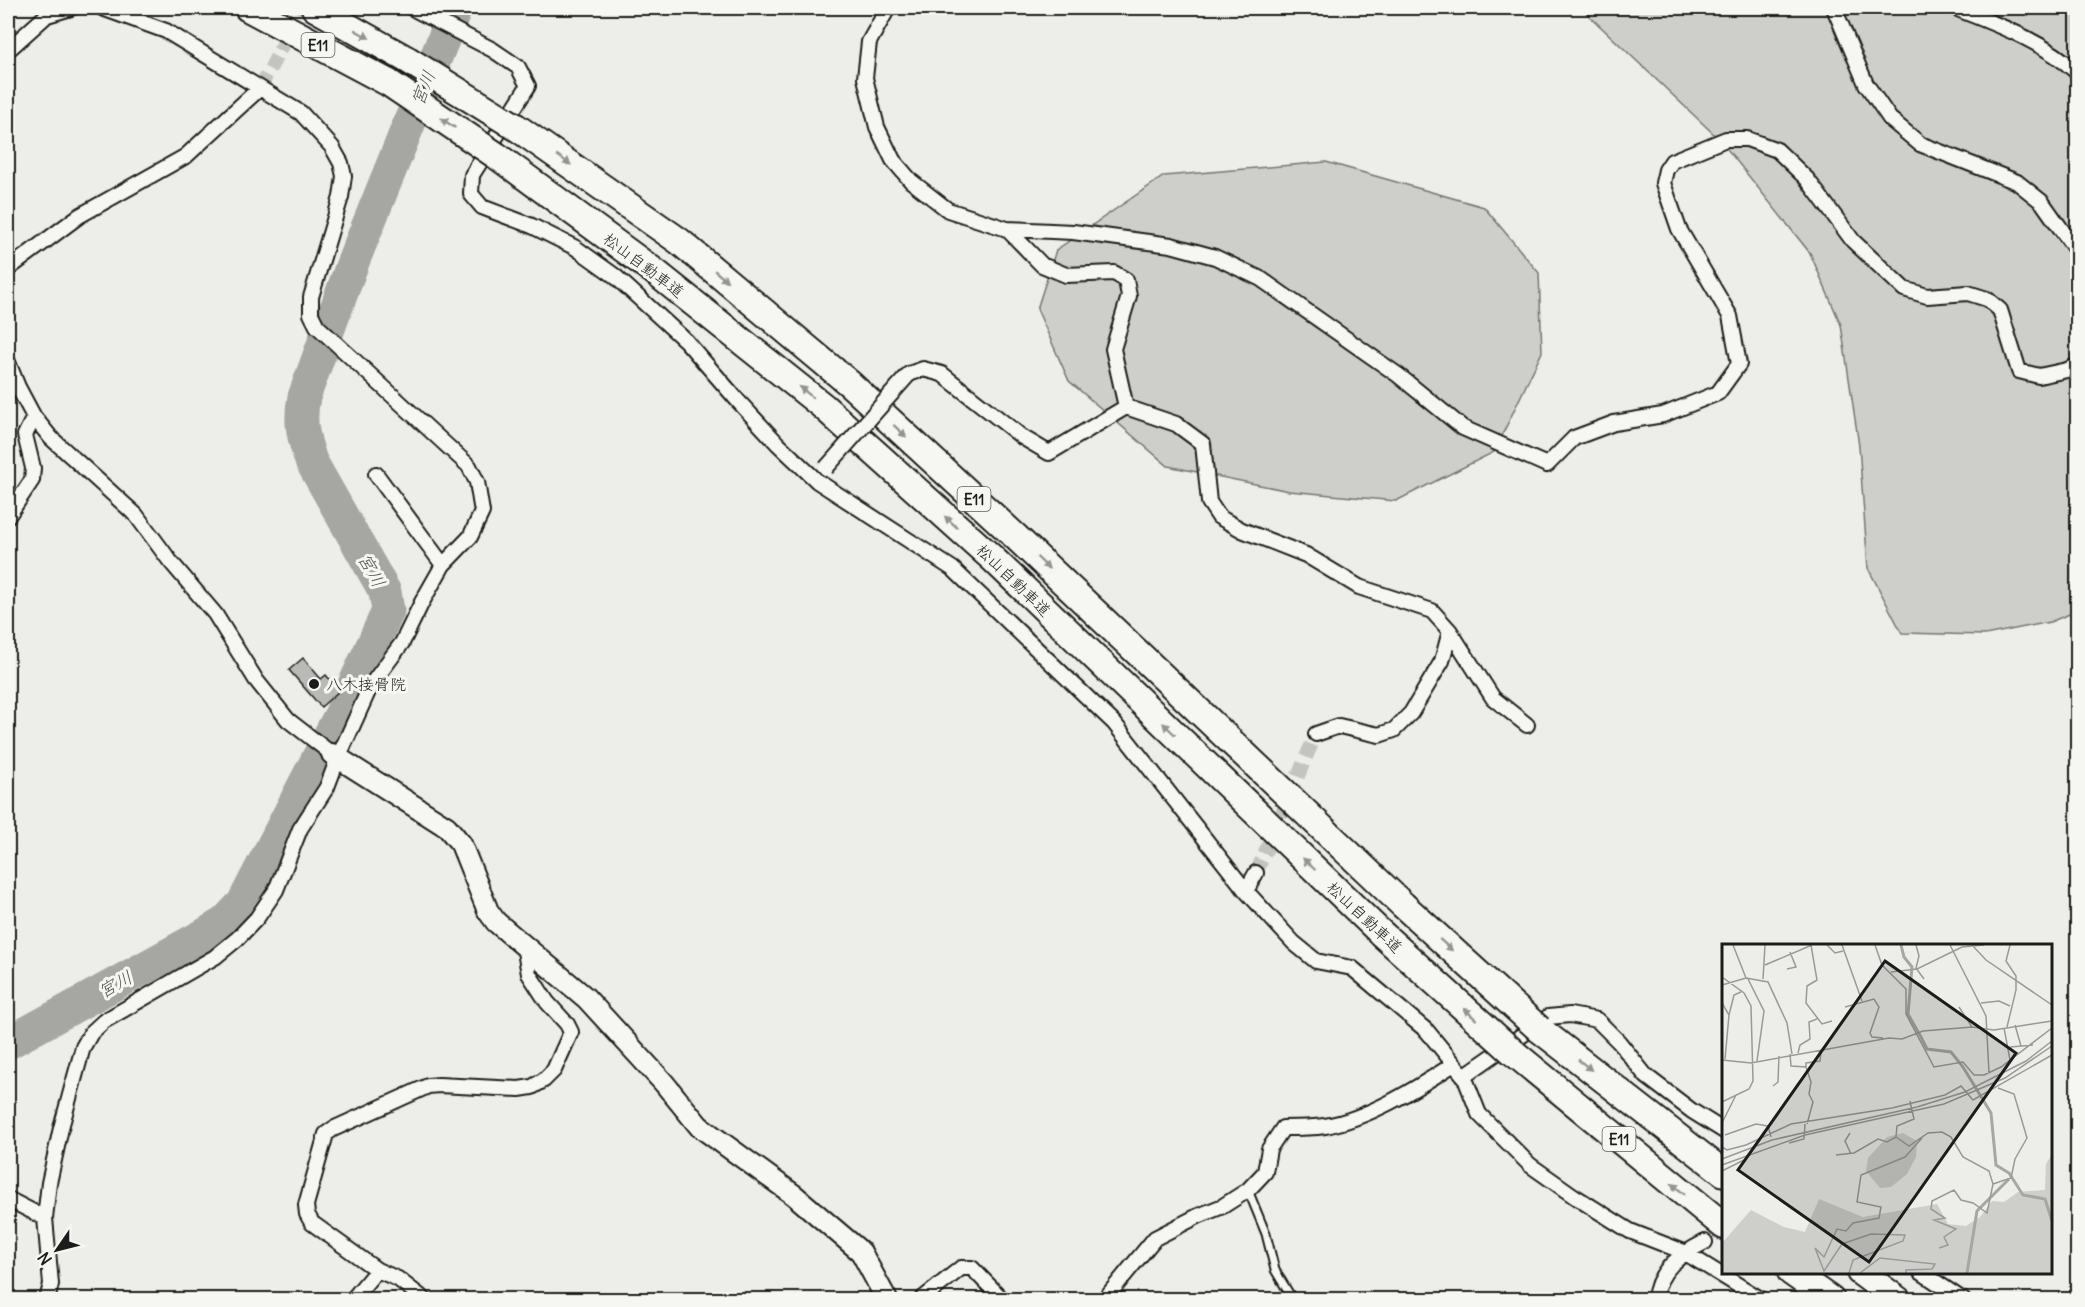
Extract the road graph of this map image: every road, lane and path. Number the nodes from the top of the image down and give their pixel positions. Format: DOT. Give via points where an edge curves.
graph roads {
  1 [pos="71,8"];
  2 [pos="102,8"];
  3 [pos="248,8"];
  4 [pos="315,8"];
  5 [pos="412,8"];
  6 [pos="888,8"];
  7 [pos="1834,8"];
  8 [pos="1955,8"];
  9 [pos="8,50"];
  10 [pos="2078,72"];
  11 [pos="260,88"];
  12 [pos="1007,229"];
  13 [pos="2078,253"];
  14 [pos="8,268"];
  15 [pos="8,362"];
  16 [pos="2078,365"];
  17 [pos="1126,407"];
  18 [pos="34,417"];
  19 [pos="376,474"];
  20 [pos="817,480"];
  21 [pos="8,516"];
  22 [pos="443,565"];
  23 [pos="1450,631"];
  24 [pos="1527,725"];
  25 [pos="1316,734"];
  26 [pos="329,752"];
  27 [pos="1256,873"];
  28 [pos="1246,891"];
  29 [pos="524,946"];
  30 [pos="1454,1064"];
  31 [pos="1464,1076"];
  32 [pos="1722,1130"];
  33 [pos="1722,1171"];
  34 [pos="1248,1190"];
  35 [pos="8,1199"];
  36 [pos="45,1218"];
  37 [pos="1714,1234"];
  38 [pos="1684,1252"];
  39 [pos="377,1270"];
  40 [pos="1794,1274"];
  41 [pos="1863,1274"];
  42 [pos="1924,1274"];
  43 [pos="48,1299"];
  44 [pos="352,1299"];
  45 [pos="425,1299"];
  46 [pos="887,1299"];
  47 [pos="921,1299"];
  48 [pos="1003,1299"];
  49 [pos="1104,1299"];
  50 [pos="1293,1299"];
  51 [pos="1655,1299"];
  52 [pos="1762,1299"];
  53 [pos="1831,1299"];
  54 [pos="1898,1299"];
  55 [pos="1963,1299"];
  1 -- 9 [label="street" via="47,15"];
  2 -- 11 [label="street" via="166,31"];
  37 -- 3 [label="highway, 松山自動車道 / E11, one-way, bridge" via="1382,934 992,558 824,407 655,272 496,156 389,83"];
  4 -- 33 [label="highway, 松山自動車道 / E11, one-way, bridge" via="516,127 679,241 850,384 1403,906 1539,1029"];
  5 -- 20 [label="street" via="493,50 518,67 528,86 472,175 471,194 482,207 576,248 615,276 686,341 754,419"];
  6 -- 12 [label="street" via="870,42 865,78 877,127 893,160 911,181 948,210"];
  7 -- 13 [label="street" via="1866,84 1890,119 1920,144 2017,182 2042,202"];
  8 -- 10 [label="street" via="2015,32"];
  11 -- 14 [label="street" via="186,156 79,216"];
  11 -- 22 [label="street" via="301,113 341,163 341,197 311,297 311,314 317,326 469,466 477,482 482,512 470,537"];
  12 -- 16 [label="street" via="1073,232 1171,245 1215,257 1262,279 1398,375 1463,428 1547,465 1574,438 1614,423 1663,415 1718,393 1739,364 1730,316 1679,229 1663,183 1672,161 1726,140 1747,140 1777,150 1807,178 1853,241 1904,289 1927,296 1968,293 1987,299 2000,310 2019,371 2039,376"];
  12 -- 17 [label="street" via="1042,265 1066,275 1114,273 1126,280 1129,296 1113,349"];
  15 -- 18 [label="street"];
  17 -- 20 [label="street, bridge" via="1049,453 1022,437 942,374 923,369 909,374"];
  17 -- 23 [label="street" via="1176,424 1203,444 1209,502 1220,517 1306,555 1359,587 1432,611"];
  18 -- 21 [label="street" via="25,435 32,480"];
  18 -- 26 [label="street" via="51,438 136,515 215,614 256,680 288,720"];
  19 -- 22 [label="street"];
  20 -- 28 [label="street" via="953,569 1114,723"];
  22 -- 26 [label="street" via="402,643"];
  23 -- 24 [label="street" via="1493,698"];
  23 -- 25 [label="street" via="1442,661 1411,713 1394,730 1378,735 1339,726"];
  26 -- 29 [label="street" via="447,827 461,844 488,911"];
  26 -- 36 [label="street" via="327,787 300,829 276,890 257,918 214,957 90,1033 61,1128"];
  27 -- 28 [label="street"];
  28 -- 30 [label="street" via="1293,943 1316,961 1352,968 1427,1031"];
  29 -- 39 [label="street" via="529,974 571,1032 554,1070 544,1080 519,1089 428,1086 326,1134 306,1205 307,1214 312,1223"];
  29 -- 46 [label="street" via="586,998 699,1126 794,1195 861,1252"];
  30 -- 31 [label="street"];
  30 -- 34 [label="street" via="1367,1113 1326,1126 1283,1128 1269,1149 1265,1172"];
  31 -- 32 [label="street" via="1548,1017 1570,1015 1597,1020 1646,1076"];
  31 -- 38 [label="street" via="1479,1114 1530,1166 1630,1231"];
  34 -- 49 [label="street" via="1155,1238"];
  34 -- 50 [label="lane" via="1275,1270"];
  35 -- 36 [label="street"];
  36 -- 43 [label="street" via="51,1284"];
  37 -- 38 [label="street"];
  38 -- 51 [label="street" via="1666,1270 1656,1287"];
  38 -- 52 [label="street"];
  39 -- 44 [label="street"];
  39 -- 45 [label="street" via="398,1279"];
  40 -- 53 [label="highway"];
  41 -- 54 [label="highway"];
  42 -- 55 [label="street"];
  47 -- 48 [label="street" via="961,1268 972,1268"];
}
